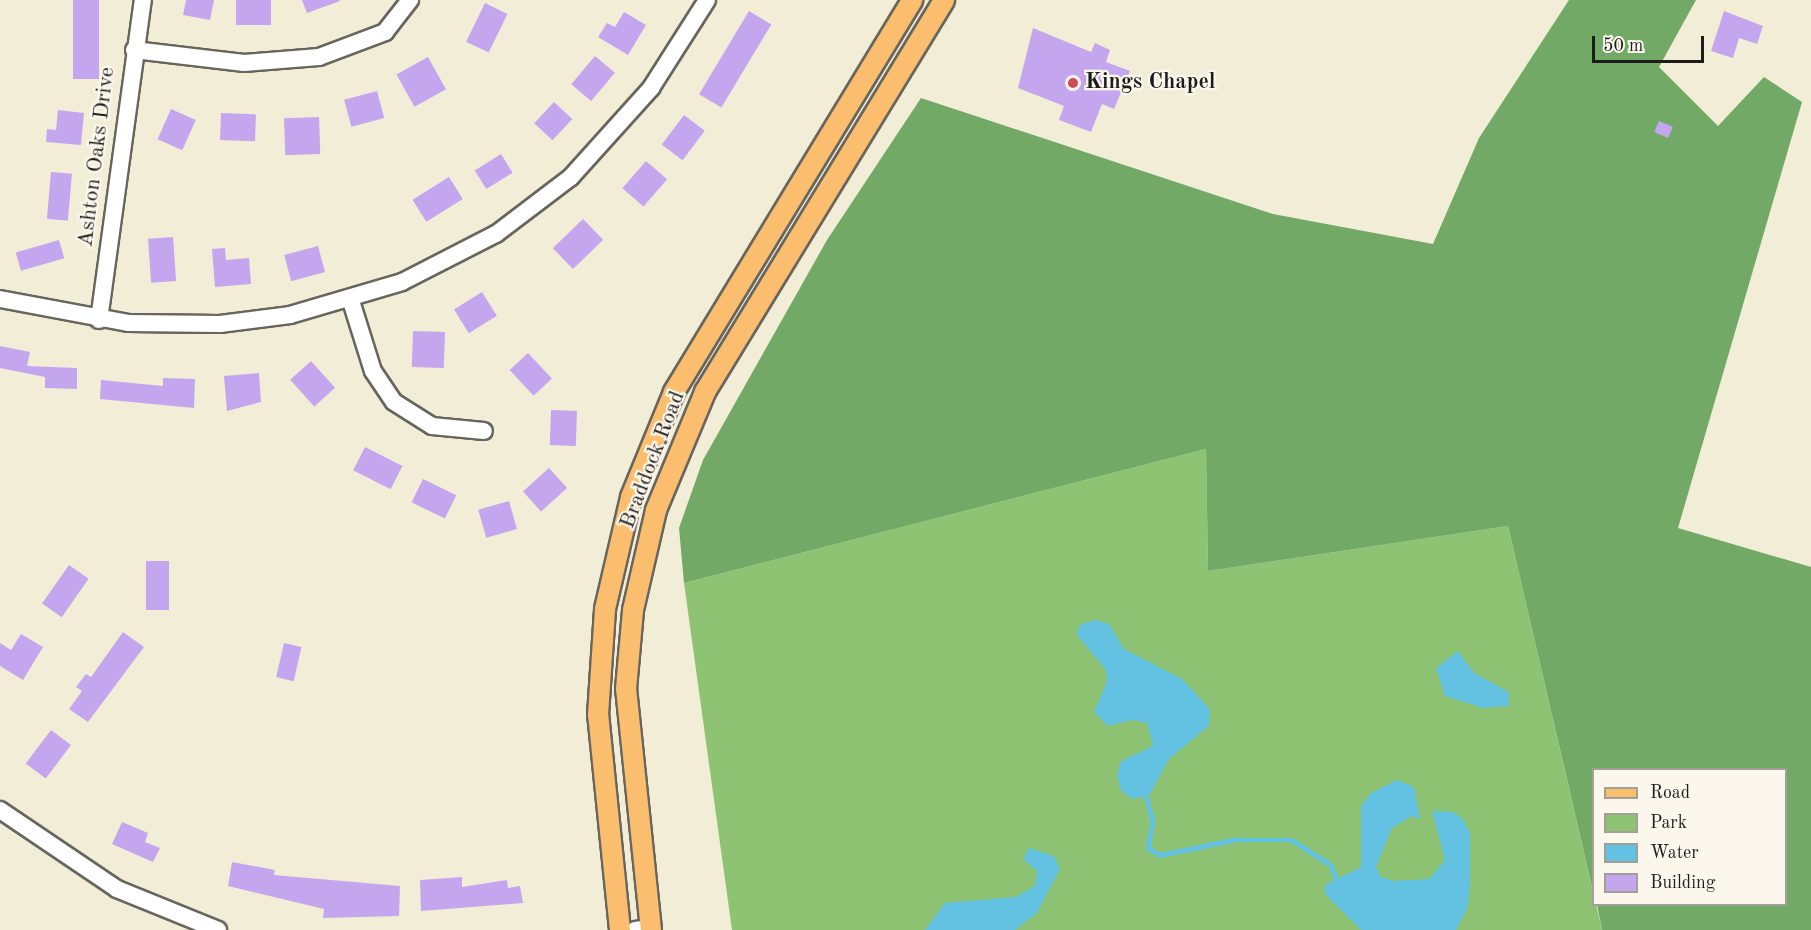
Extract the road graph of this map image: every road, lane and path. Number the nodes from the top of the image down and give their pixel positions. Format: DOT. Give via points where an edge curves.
graph roads {
  1 [pos="143,0"];
  2 [pos="410,0"];
  3 [pos="707,0"];
  4 [pos="912,0"];
  5 [pos="944,0"];
  6 [pos="134,50"];
  7 [pos="0,299"];
  8 [pos="351,301"];
  9 [pos="99,320"];
  10 [pos="484,431"];
  11 [pos="0,810"];
  12 [pos="180,925"];
  13 [pos="646,929"];
  14 [pos="218,930"];
  15 [pos="620,930"];
  1 -- 6 [label="street, Ashton Oaks Drive"];
  2 -- 6 [label="street" via="385,32 319,57 244,63"];
  3 -- 8 [label="street" via="651,88 571,177 468,251"];
  4 -- 15 [label="main road, Braddock Road" via="674,392 631,497 605,609 598,714"];
  5 -- 13 [label="main road, Braddock Road" via="705,392 656,510 633,610 626,689"];
  6 -- 9 [label="street, Ashton Oaks Drive"];
  7 -- 9 [label="street"];
  8 -- 9 [label="street" via="220,324"];
  8 -- 10 [label="street" via="373,371 394,402 432,426"];
  11 -- 12 [label="street" via="83,871"];
  12 -- 14 [label="street"];
}
